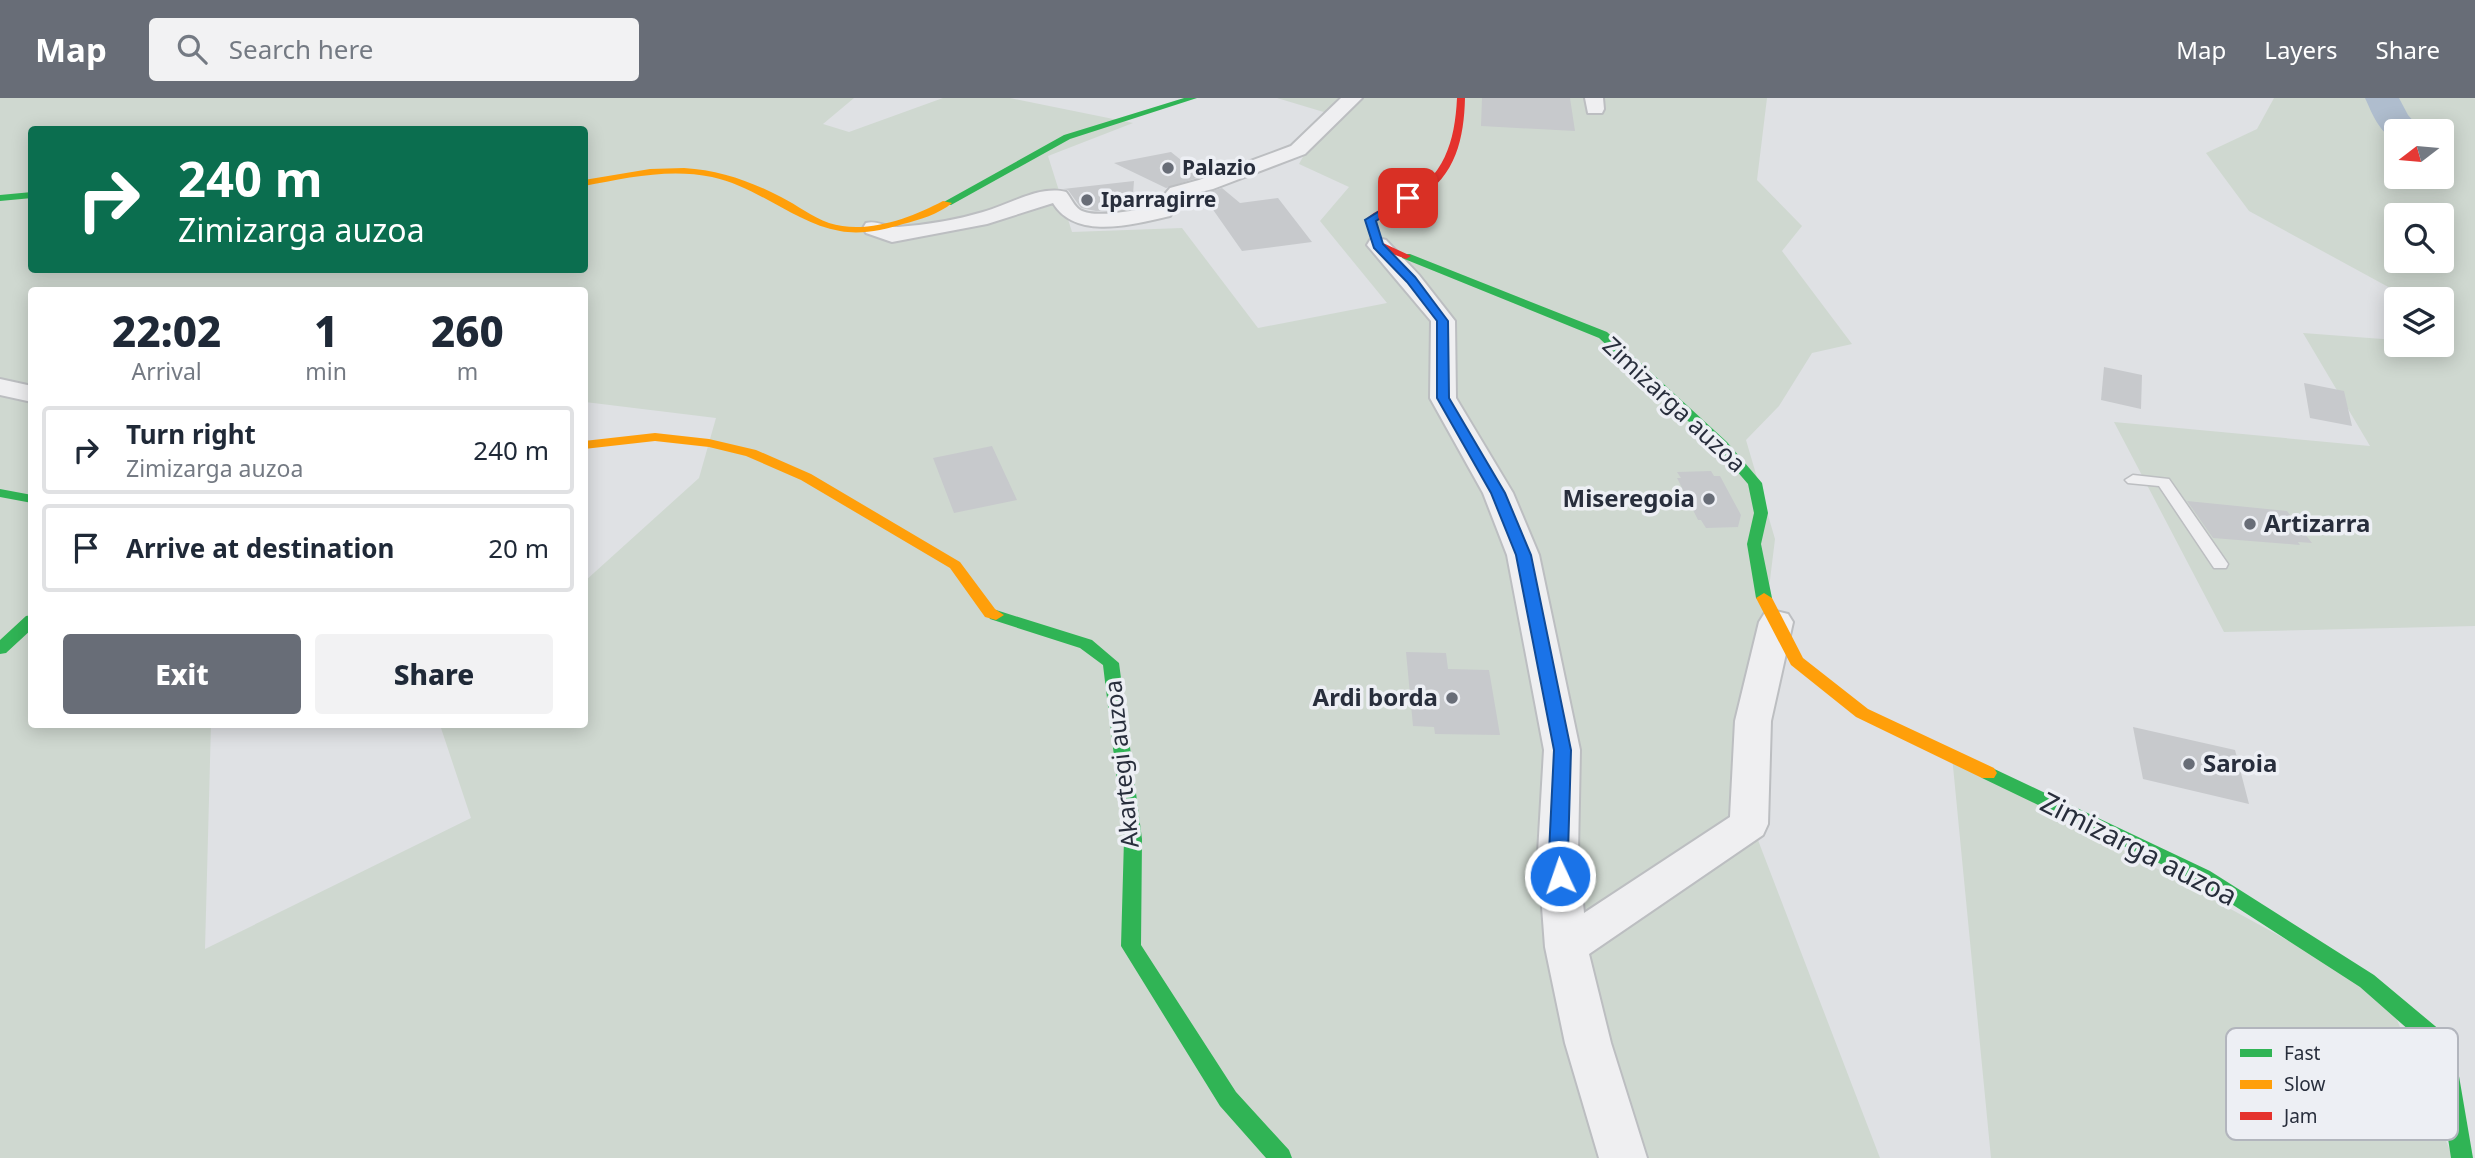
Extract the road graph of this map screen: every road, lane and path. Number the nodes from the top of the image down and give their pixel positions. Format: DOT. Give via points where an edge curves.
graph roads {
  1 [pos="1193,98"];
  2 [pos="1353,98"];
  3 [pos="1461,98"];
  4 [pos="588,182"];
  5 [pos="28,195"];
  6 [pos="0,198"];
  7 [pos="874,228"];
  8 [pos="1378,245"];
  9 [pos="0,387"];
  10 [pos="28,393"];
  11 [pos="588,445"];
  12 [pos="2133,480"];
  13 [pos="0,494"];
  14 [pos="28,498"];
  15 [pos="2220,564"];
  16 [pos="1776,622"];
  17 [pos="28,624"];
  18 [pos="0,649"];
  19 [pos="1566,947"];
  20 [pos="2422,1028"];
  21 [pos="2458,1132"];
  22 [pos="1281,1158"];
  23 [pos="1623,1158"];
  24 [pos="2462,1158"];
  1 -- 7 [label="street" via="1067,137 925,215"];
  2 -- 7 [label="street" via="1298,150 1177,192 1162,211 1085,218 1069,212 1059,196 987,218 892,235"];
  3 -- 8 [label="street" via="1455,156 1427,189 1370,220"];
  4 -- 7 [label="street" via="651,171 717,175 764,192 830,227"];
  5 -- 6 [label="street"];
  8 -- 16 [label="street, Zimizarga auzoa" via="1603,335 1722,445 1755,483 1761,513 1754,544 1765,601"];
  8 -- 19 [label="street" via="1443,321 1443,398 1498,493 1523,555 1562,750 1558,853"];
  9 -- 10 [label="street"];
  11 -- 22 [label="street, Akartegi auzoa" via="655,437 751,453 806,477 955,565 990,613 1086,644 1111,663 1133,839 1131,946 1228,1100"];
  12 -- 15 [label="lane" via="2164,482"];
  13 -- 14 [label="street"];
  16 -- 19 [label="street" via="1753,721 1749,824"];
  16 -- 20 [label="street, Zimizarga auzoa" via="1797,662 1861,713 2203,876 2367,981"];
  17 -- 18 [label="street"];
  19 -- 23 [label="street" via="1588,1043"];
  21 -- 24 [label="street, Zimizarga auzoa"];
}
